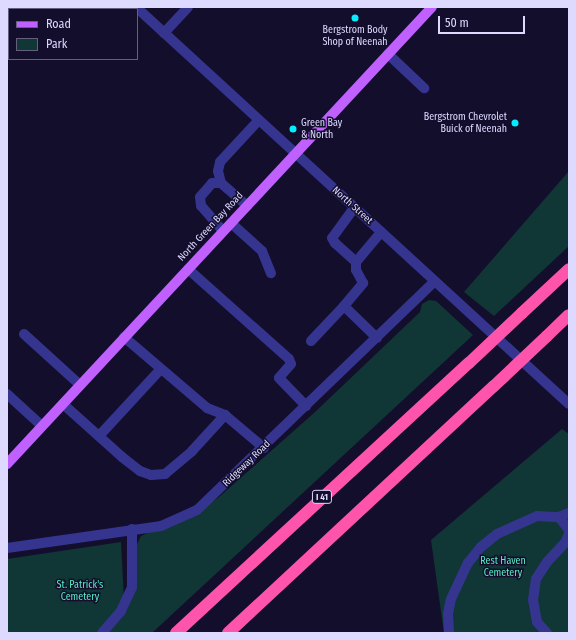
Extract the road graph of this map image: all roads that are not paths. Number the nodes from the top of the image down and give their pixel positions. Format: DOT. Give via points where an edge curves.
graph roads {
  1 [pos="188,7"];
  2 [pos="432,7"];
  3 [pos="138,9"];
  4 [pos="164,33"];
  5 [pos="388,54"];
  6 [pos="424,88"];
  7 [pos="258,120"];
  8 [pos="295,155"];
  9 [pos="221,183"];
  10 [pos="247,206"];
  11 [pos="354,208"];
  12 [pos="231,223"];
  13 [pos="223,232"];
  14 [pos="380,232"];
  15 [pos="356,262"];
  16 [pos="188,269"];
  17 [pos="569,269"];
  18 [pos="271,273"];
  19 [pos="436,282"];
  20 [pos="344,306"];
  21 [pos="569,315"];
  22 [pos="24,334"];
  23 [pos="124,337"];
  24 [pos="377,338"];
  25 [pos="311,341"];
  26 [pos="160,370"];
  27 [pos="80,385"];
  28 [pos="7,394"];
  29 [pos="63,404"];
  30 [pos="569,404"];
  31 [pos="306,406"];
  32 [pos="225,414"];
  33 [pos="42,426"];
  34 [pos="99,436"];
  35 [pos="264,448"];
  36 [pos="7,464"];
  37 [pos="569,512"];
  38 [pos="559,517"];
  39 [pos="132,529"];
  40 [pos="569,530"];
  41 [pos="569,534"];
  42 [pos="7,548"];
  43 [pos="102,633"];
  44 [pos="176,633"];
  45 [pos="228,633"];
  46 [pos="449,633"];
  47 [pos="547,633"];
  1 -- 4 [label="street"];
  2 -- 5 [label="main road, North Green Bay Road"];
  3 -- 4 [label="street, North Street"];
  4 -- 7 [label="street, North Street"];
  5 -- 6 [label="street"];
  5 -- 8 [label="main road, North Green Bay Road"];
  7 -- 8 [label="street, North Street"];
  7 -- 9 [label="street" via="220,162 218,171"];
  8 -- 10 [label="main road, North Green Bay Road"];
  8 -- 11 [label="street, North Street"];
  9 -- 10 [label="street"];
  9 -- 13 [label="street" via="212,183 200,197 201,206"];
  10 -- 12 [label="main road, North Green Bay Road"];
  11 -- 14 [label="street, North Street"];
  11 -- 15 [label="street" via="332,238"];
  12 -- 13 [label="main road, North Green Bay Road"];
  12 -- 18 [label="street" via="262,251"];
  13 -- 16 [label="main road, North Green Bay Road"];
  14 -- 15 [label="street"];
  14 -- 19 [label="street, North Street"];
  15 -- 20 [label="street" via="356,270 363,283"];
  16 -- 23 [label="main road, North Green Bay Road"];
  16 -- 31 [label="street" via="289,359 291,364 279,378"];
  17 -- 44 [label="highway, I 41, bridge"];
  19 -- 24 [label="street, Ridgeway Road"];
  19 -- 30 [label="street, North Street"];
  20 -- 24 [label="street"];
  20 -- 25 [label="street"];
  21 -- 45 [label="highway, bridge"];
  22 -- 27 [label="street"];
  23 -- 26 [label="street"];
  23 -- 27 [label="main road, North Green Bay Road"];
  24 -- 31 [label="street, Ridgeway Road"];
  26 -- 32 [label="street" via="207,408"];
  26 -- 34 [label="street"];
  27 -- 29 [label="main road, North Green Bay Road"];
  28 -- 33 [label="street"];
  29 -- 33 [label="main road, North Green Bay Road"];
  29 -- 34 [label="street"];
  31 -- 35 [label="street, Ridgeway Road"];
  32 -- 34 [label="street" via="192,451 166,474 151,475 140,471"];
  32 -- 35 [label="street"];
  33 -- 36 [label="main road, North Green Bay Road"];
  35 -- 39 [label="street, Ridgeway Road" via="197,510 160,526"];
  37 -- 38 [label="street"];
  38 -- 40 [label="street"];
  38 -- 46 [label="street" via="537,516 519,522 480,547 468,563 451,599 448,614"];
  39 -- 42 [label="street, Ridgeway Road"];
  39 -- 43 [label="street" via="132,587 121,611"];
  41 -- 47 [label="street" via="536,580 533,600 537,622"];
}
